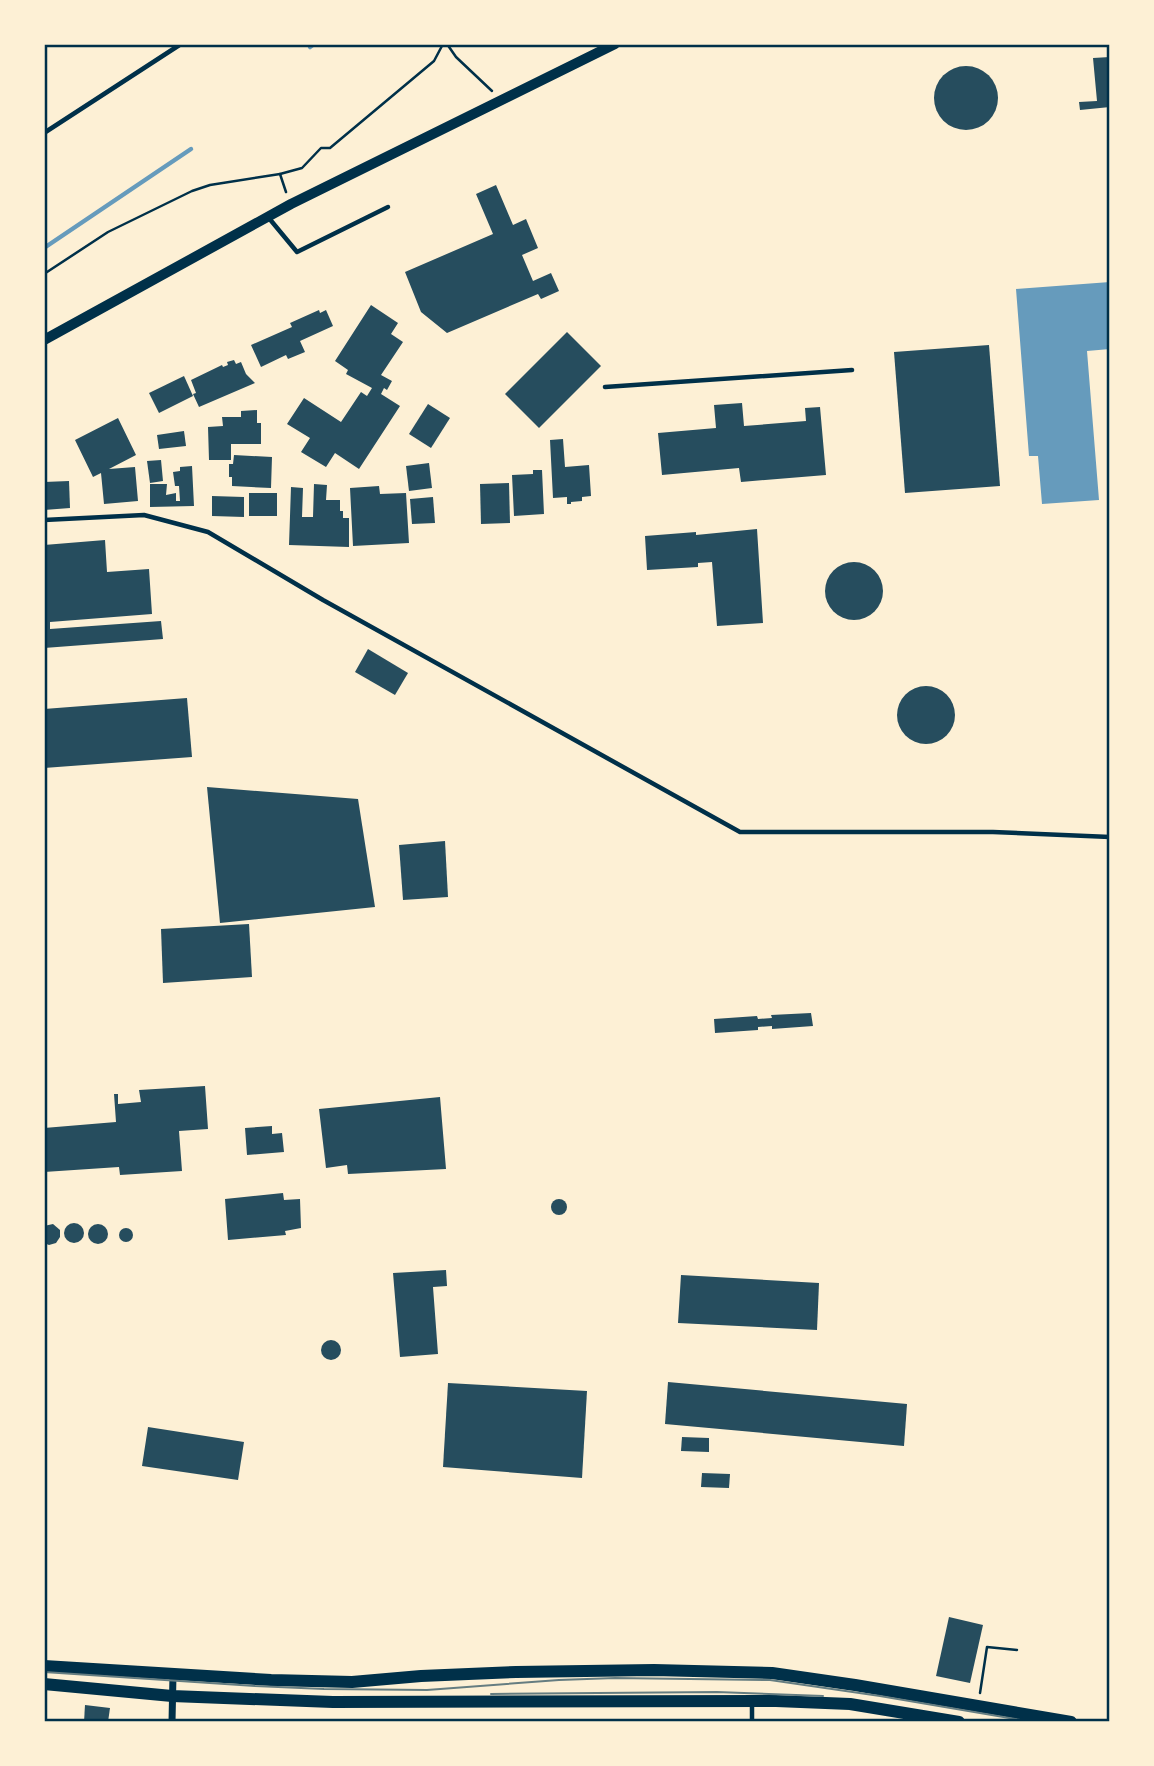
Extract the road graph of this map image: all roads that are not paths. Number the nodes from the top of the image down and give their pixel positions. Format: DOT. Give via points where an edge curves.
graph roads {
  1 [pos="181,44"];
  2 [pos="615,44"];
  3 [pos="44,133"];
  4 [pos="388,206"];
  5 [pos="268,217"];
  6 [pos="44,340"];
  7 [pos="852,370"];
  8 [pos="605,387"];
  9 [pos="44,520"];
  10 [pos="1110,837"];
  11 [pos="44,1666"];
  12 [pos="173,1675"];
  13 [pos="44,1684"];
  14 [pos="172,1696"];
  15 [pos="752,1700"];
  16 [pos="172,1722"];
  17 [pos="752,1722"];
  18 [pos="959,1722"];
  19 [pos="1071,1722"];
  1 -- 3 [label="lane"];
  2 -- 5 [label="street"];
  4 -- 5 [label="lane" via="297,252"];
  5 -- 6 [label="street"];
  7 -- 8 [label="lane"];
  9 -- 10 [label="lane" via="144,515 208,532 740,832"];
  11 -- 12 [label="main road"];
  12 -- 14 [label="street"];
  12 -- 19 [label="main road" via="352,1682 654,1670 772,1673"];
  13 -- 14 [label="main road"];
  14 -- 15 [label="main road" via="470,1703"];
  14 -- 16 [label="street"];
  15 -- 17 [label="lane"];
  15 -- 18 [label="main road" via="850,1704"];
}
